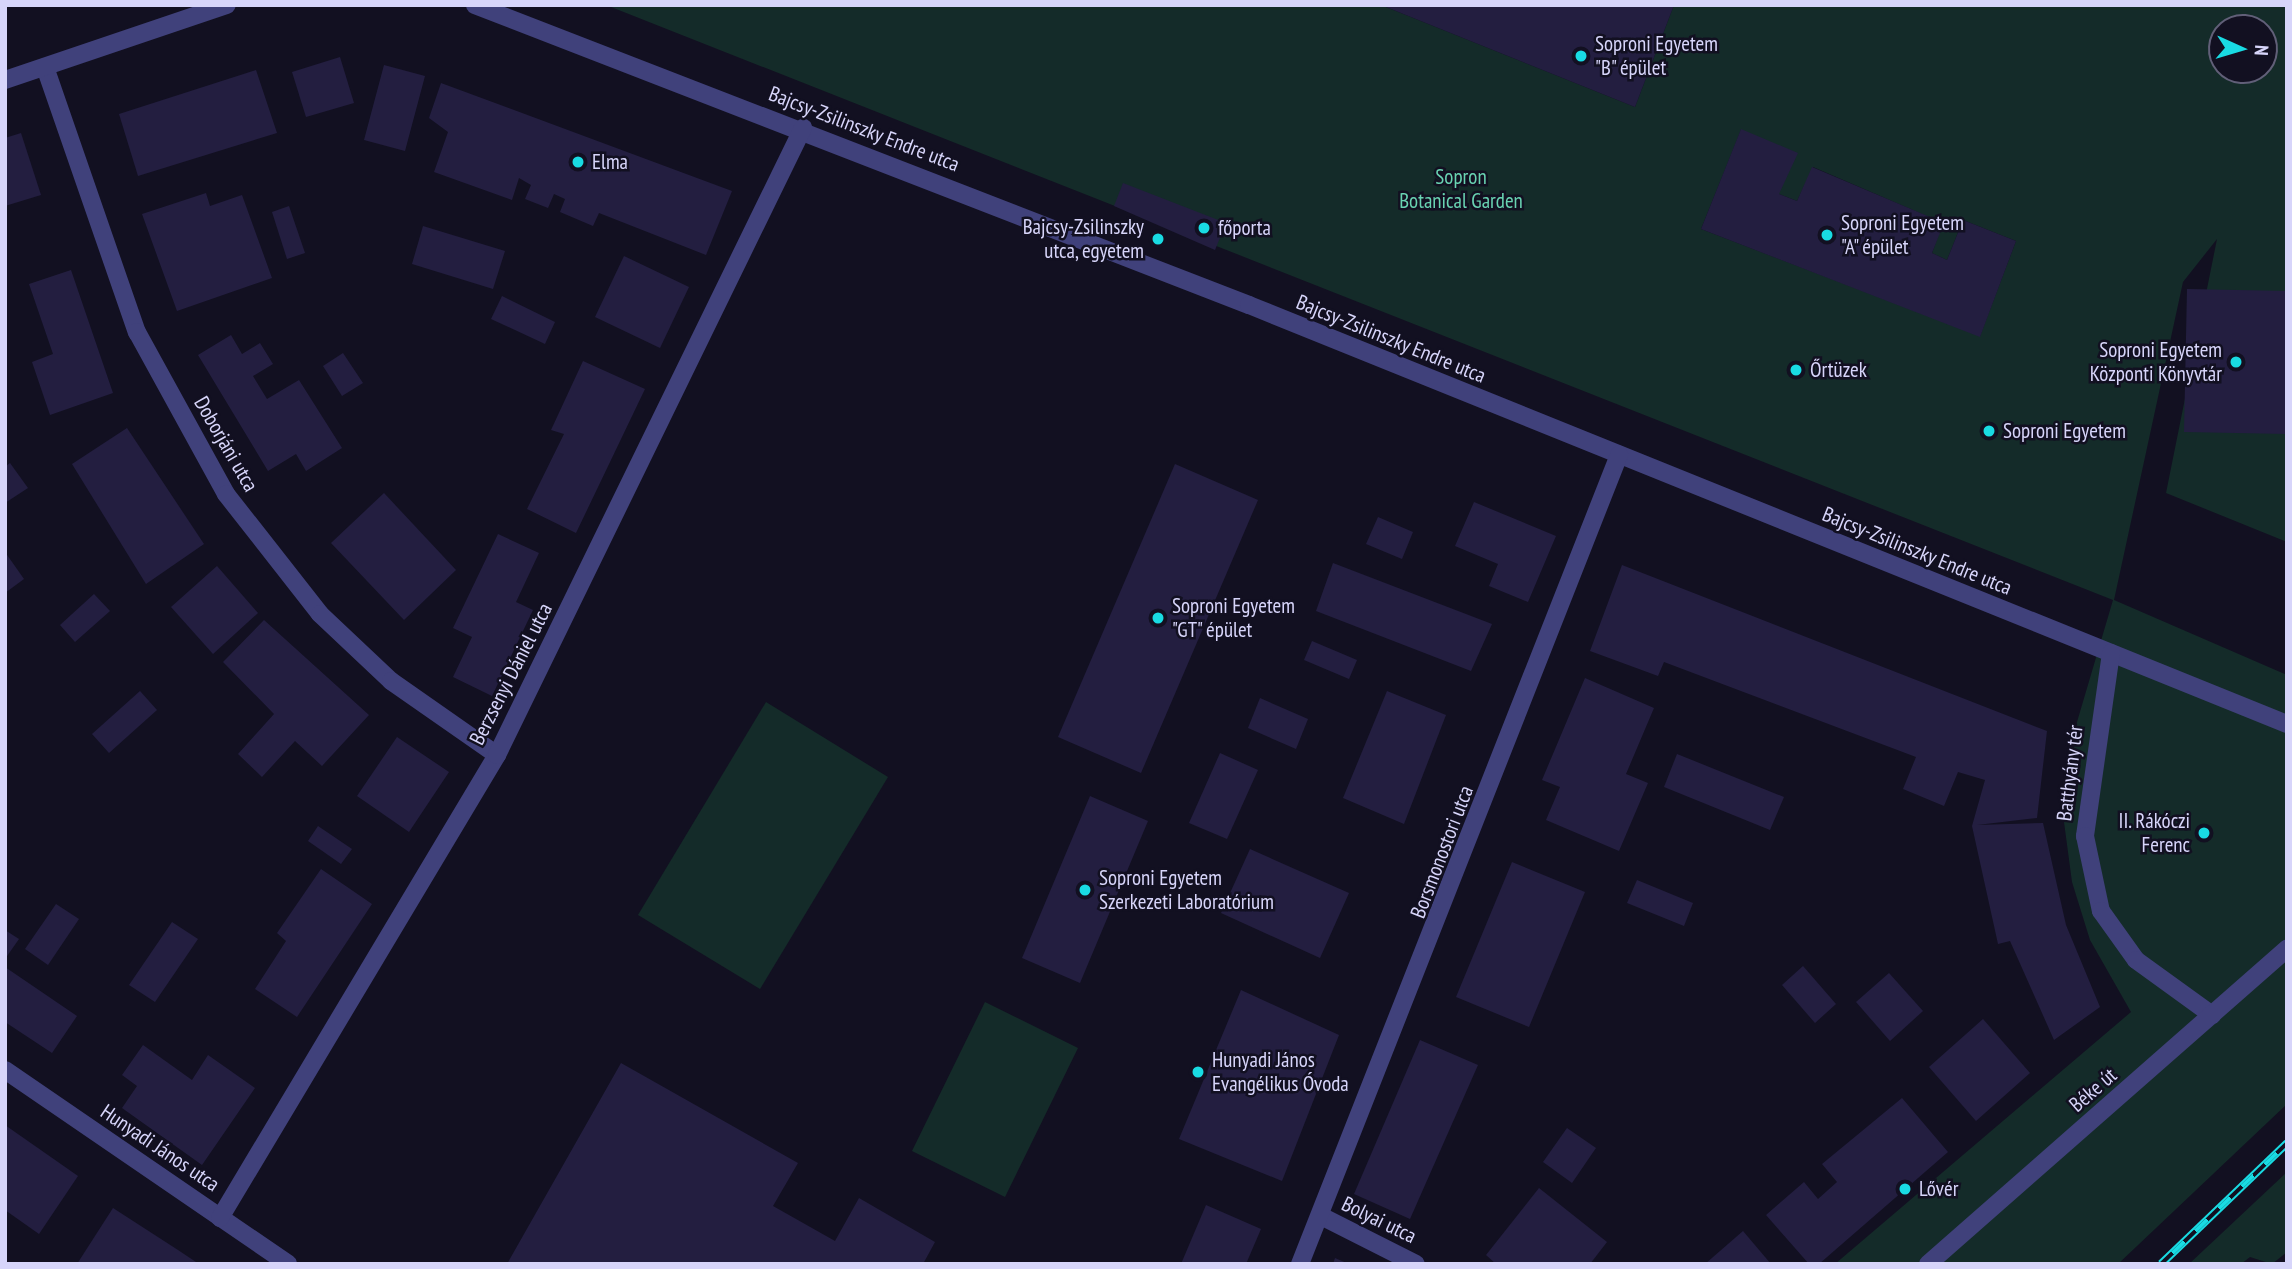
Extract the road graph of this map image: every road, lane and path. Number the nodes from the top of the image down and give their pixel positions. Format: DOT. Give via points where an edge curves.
graph roads {
  1 [pos="226,5"];
  2 [pos="475,5"];
  3 [pos="45,67"];
  4 [pos="5,80"];
  5 [pos="803,128"];
  6 [pos="1619,455"];
  7 [pos="2111,653"];
  8 [pos="2286,724"];
  9 [pos="497,755"];
  10 [pos="2287,949"];
  11 [pos="2212,1015"];
  12 [pos="5,1070"];
  13 [pos="1321,1216"];
  14 [pos="220,1218"];
  15 [pos="288,1264"];
  16 [pos="1300,1264"];
  17 [pos="1416,1264"];
  18 [pos="1928,1264"];
  1 -- 3 [label="street"];
  2 -- 5 [label="street, Bajcsy-Zsilinszky Endre utca"];
  3 -- 4 [label="street"];
  3 -- 9 [label="street, Doborjáni utca" via="137,332 226,494 320,614 391,681"];
  5 -- 6 [label="street, Bajcsy-Zsilinszky Endre utca"];
  5 -- 9 [label="street, Berzsenyi Dániel utca"];
  6 -- 7 [label="street, Bajcsy-Zsilinszky Endre utca"];
  6 -- 13 [label="street, Borsmonostori utca"];
  7 -- 8 [label="street, Bajcsy-Zsilinszky Endre utca"];
  7 -- 11 [label="street, Batthyány tér" via="2085,836 2101,911 2136,960"];
  9 -- 14 [label="street, Berzsenyi Dániel utca"];
  10 -- 11 [label="street, Béke út"];
  11 -- 18 [label="street, Béke út"];
  12 -- 14 [label="street, Hunyadi János utca"];
  13 -- 16 [label="street, Borsmonostori utca"];
  13 -- 17 [label="street, Bolyai utca"];
  14 -- 15 [label="street, Hunyadi János utca"];
}
